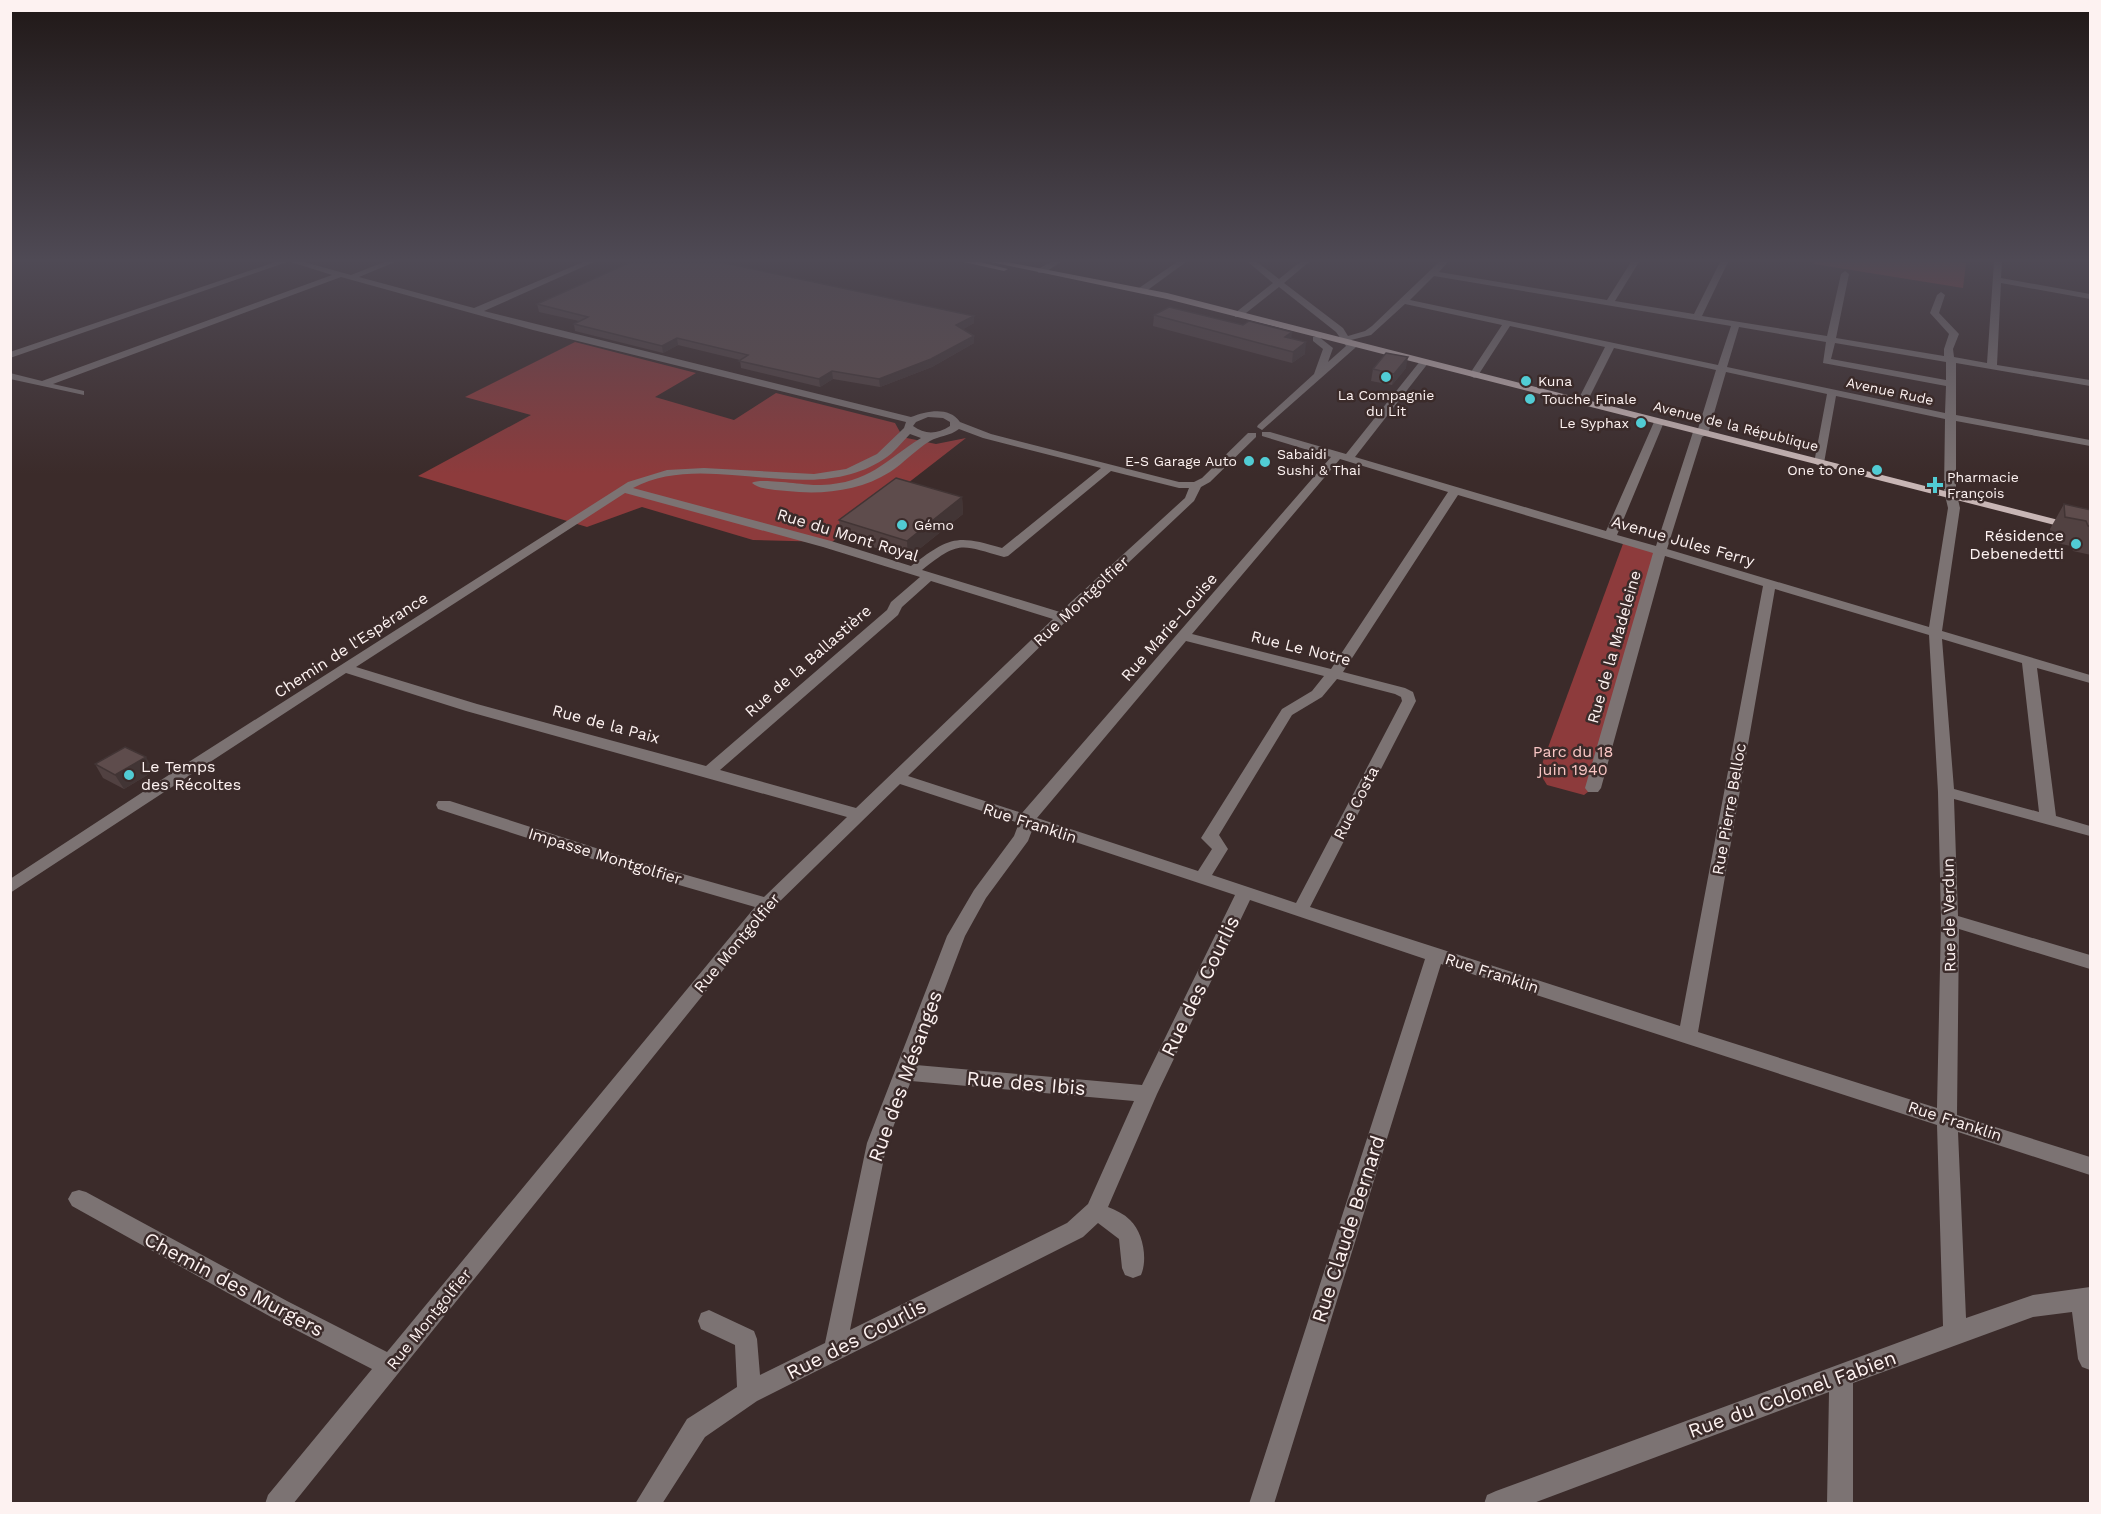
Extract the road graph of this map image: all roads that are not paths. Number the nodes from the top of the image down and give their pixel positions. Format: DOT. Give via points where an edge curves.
graph roads {
  1 [pos="76,333"];
  2 [pos="188,333"];
  3 [pos="554,333"];
  4 [pos="1290,333"];
  5 [pos="1311,333"];
  6 [pos="1342,333"];
  7 [pos="1365,333"];
  8 [pos="1368,333"];
  9 [pos="1502,333"];
  10 [pos="1553,333"];
  11 [pos="1733,333"];
  12 [pos="1789,333"];
  13 [pos="1832,333"];
  14 [pos="1953,333"];
  15 [pos="1994,333"];
  16 [pos="1316,339"];
  17 [pos="1830,340"];
  18 [pos="1350,342"];
  19 [pos="1611,345"];
  20 [pos="10,355"];
  21 [pos="1951,360"];
  22 [pos="1425,362"];
  23 [pos="1992,367"];
  24 [pos="1721,368"];
  25 [pos="1318,375"];
  26 [pos="1474,375"];
  27 [pos="10,376"];
  28 [pos="2091,383"];
  29 [pos="43,384"];
  30 [pos="1951,384"];
  31 [pos="1832,392"];
  32 [pos="80,393"];
  33 [pos="1582,402"];
  34 [pos="1951,417"];
  35 [pos="1659,422"];
  36 [pos="910,424"];
  37 [pos="956,424"];
  38 [pos="1264,430"];
  39 [pos="947,433"];
  40 [pos="1701,433"];
  41 [pos="934,435"];
  42 [pos="987,436"];
  43 [pos="2091,443"];
  44 [pos="1343,457"];
  45 [pos="1819,463"];
  46 [pos="1108,468"];
  47 [pos="723,473"];
  48 [pos="1196,485"];
  49 [pos="623,489"];
  50 [pos="1455,490"];
  51 [pos="1953,498"];
  52 [pos="2091,531"];
  53 [pos="1611,537"];
  54 [pos="1660,552"];
  55 [pos="912,571"];
  56 [pos="928,577"];
  57 [pos="1770,584"];
  58 [pos="1061,620"];
  59 [pos="1935,632"];
  60 [pos="1184,636"];
  61 [pos="2029,661"];
  62 [pos="344,668"];
  63 [pos="1334,675"];
  64 [pos="2091,679"];
  65 [pos="1408,695"];
  66 [pos="710,771"];
  67 [pos="895,777"];
  68 [pos="1593,788"];
  69 [pos="1946,792"];
  70 [pos="444,805"];
  71 [pos="857,814"];
  72 [pos="2048,819"];
  73 [pos="1026,822"];
  74 [pos="2091,831"];
  75 [pos="1202,879"];
  76 [pos="10,887"];
  77 [pos="1245,893"];
  78 [pos="767,904"];
  79 [pos="1300,911"];
  80 [pos="1950,920"];
  81 [pos="1435,955"];
  82 [pos="2091,962"];
  83 [pos="1688,1035"];
  84 [pos="904,1072"];
  85 [pos="1147,1094"];
  86 [pos="1947,1119"];
  87 [pos="2091,1166"];
  88 [pos="79,1199"];
  89 [pos="1096,1210"];
  90 [pos="1133,1268"];
  91 [pos="2086,1299"];
  92 [pos="709,1321"];
  93 [pos="1955,1333"];
  94 [pos="835,1350"];
  95 [pos="2091,1359"];
  96 [pos="390,1366"];
  97 [pos="1840,1377"];
  98 [pos="750,1393"];
  99 [pos="1503,1502"];
  100 [pos="277,1503"];
  101 [pos="647,1503"];
  102 [pos="1261,1503"];
  103 [pos="1840,1503"];
  1 -- 20 [label="street"];
  2 -- 29 [label="street"];
  3 -- 36 [label="street"];
  4 -- 16 [label="main road"];
  5 -- 18 [label="main road"];
  6 -- 18 [label="street"];
  7 -- 8 [label="street"];
  8 -- 18 [label="street"];
  9 -- 26 [label="street"];
  10 -- 19 [label="street, Avenue Rude"];
  11 -- 24 [label="street, Rue de la Madeleine"];
  12 -- 17 [label="street"];
  13 -- 17 [label="street"];
  14 -- 21 [label="street, Rue de Verdun" via="1953,341 1947,347"];
  15 -- 23 [label="street"];
  16 -- 18 [label="main road"];
  16 -- 25 [label="street" via="1328,348"];
  17 -- 21 [label="street"];
  17 -- 30 [label="street" via="1826,362"];
  18 -- 22 [label="main road, Avenue de la République"];
  18 -- 25 [label="street"];
  19 -- 24 [label="street, Avenue Rude"];
  19 -- 33 [label="street"];
  21 -- 23 [label="street"];
  21 -- 30 [label="street, Rue de Verdun"];
  22 -- 26 [label="main road, Avenue de la République"];
  22 -- 44 [label="street, Rue Marie-Louise"];
  23 -- 28 [label="street"];
  24 -- 31 [label="street, Avenue Rude"];
  24 -- 40 [label="street, Rue de la Madeleine"];
  25 -- 38 [label="street"];
  26 -- 33 [label="main road, Avenue de la République"];
  27 -- 29 [label="street"];
  29 -- 32 [label="street"];
  30 -- 34 [label="street, Rue de Verdun"];
  31 -- 34 [label="street, Avenue Rude"];
  31 -- 45 [label="street"];
  33 -- 35 [label="main road, Avenue de la République"];
  34 -- 43 [label="street, Avenue Rude"];
  34 -- 51 [label="street, Rue de Verdun"];
  35 -- 40 [label="main road, Avenue de la République"];
  35 -- 53 [label="street"];
  36 -- 37 [label="street" via="927,414 939,414"];
  36 -- 41 [label="street" via="919,434"];
  36 -- 47 [label="street, Chemin de l'Espérance" via="873,463 849,473 809,478"];
  37 -- 39 [label="street"];
  37 -- 42 [label="street"];
  38 -- 44 [label="street, Avenue Jules Ferry"];
  38 -- 48 [label="street, Rue Montgolfier" via="1252,435"];
  39 -- 41 [label="street"];
  39 -- 42 [label="street"];
  40 -- 45 [label="main road, Avenue de la République"];
  40 -- 54 [label="street, Rue de la Madeleine"];
  41 -- 47 [label="street, Chemin de l'Espérance" via="920,441 878,474 839,486 780,487"];
  42 -- 46 [label="street"];
  44 -- 50 [label="street, Avenue Jules Ferry"];
  44 -- 60 [label="street, Rue Marie-Louise"];
  45 -- 51 [label="main road, Avenue de la République"];
  46 -- 48 [label="street" via="1179,485"];
  46 -- 55 [label="street" via="1005,553 972,543 952,543"];
  47 -- 49 [label="street, Chemin de l'Espérance" via="664,473"];
  48 -- 58 [label="street, Rue Montgolfier" via="1190,499"];
  49 -- 55 [label="street, Rue du Mont Royal"];
  49 -- 62 [label="street, Chemin de l'Espérance"];
  50 -- 53 [label="street, Avenue Jules Ferry"];
  50 -- 63 [label="street"];
  51 -- 52 [label="main road, Avenue de la République"];
  51 -- 59 [label="street, Rue de Verdun"];
  53 -- 54 [label="street, Avenue Jules Ferry"];
  54 -- 57 [label="street, Avenue Jules Ferry"];
  54 -- 68 [label="street, Rue de la Madeleine"];
  55 -- 56 [label="street, Rue du Mont Royal"];
  56 -- 58 [label="street, Rue du Mont Royal"];
  56 -- 66 [label="street, Rue de la Ballastière"];
  57 -- 59 [label="street, Avenue Jules Ferry"];
  57 -- 83 [label="street, Rue Pierre Belloc"];
  58 -- 67 [label="street, Rue Montgolfier"];
  59 -- 61 [label="street, Avenue Jules Ferry"];
  59 -- 69 [label="street, Rue de Verdun"];
  60 -- 63 [label="street, Rue Le Notre"];
  60 -- 73 [label="street, Rue Marie-Louise"];
  61 -- 64 [label="street, Avenue Jules Ferry"];
  61 -- 72 [label="street"];
  62 -- 66 [label="street, Rue de la Paix" via="470,707"];
  62 -- 76 [label="street, Chemin de l'Espérance"];
  63 -- 65 [label="street, Rue Le Notre"];
  63 -- 75 [label="street" via="1317,694 1287,712 1209,838 1220,849"];
  65 -- 79 [label="street, Rue Costa"];
  66 -- 71 [label="street, Rue de la Paix"];
  67 -- 71 [label="street, Rue Montgolfier"];
  67 -- 73 [label="street, Rue Franklin"];
  69 -- 72 [label="street"];
  69 -- 80 [label="street, Rue de Verdun"];
  70 -- 78 [label="street, Impasse Montgolfier" via="626,864"];
  71 -- 78 [label="street, Rue Montgolfier"];
  72 -- 74 [label="street"];
  73 -- 75 [label="street, Rue Franklin"];
  73 -- 84 [label="street, Rue des Mésanges" via="1022,837 980,894 956,936"];
  75 -- 77 [label="street, Rue Franklin"];
  77 -- 79 [label="street, Rue Franklin"];
  77 -- 85 [label="street, Rue des Courlis"];
  78 -- 96 [label="street, Rue Montgolfier"];
  79 -- 81 [label="street, Rue Franklin"];
  80 -- 82 [label="street"];
  80 -- 86 [label="street, Rue de Verdun"];
  81 -- 83 [label="street, Rue Franklin"];
  81 -- 102 [label="street, Rue Claude Bernard"];
  83 -- 86 [label="street, Rue Franklin"];
  84 -- 85 [label="street, Rue des Ibis"];
  84 -- 94 [label="street, Rue des Mésanges" via="877,1143"];
  85 -- 89 [label="street, Rue des Courlis"];
  86 -- 87 [label="street, Rue Franklin"];
  86 -- 93 [label="street, Rue de Verdun"];
  88 -- 96 [label="street, Chemin des Murgers"];
  89 -- 90 [label="street" via="1122,1224 1132,1240"];
  89 -- 94 [label="street, Rue des Courlis" via="1075,1230"];
  91 -- 93 [label="street, Rue du Colonel Fabien" via="2033,1306"];
  91 -- 95 [label="street"];
  92 -- 98 [label="street" via="746,1339"];
  93 -- 97 [label="street, Rue du Colonel Fabien"];
  94 -- 98 [label="street, Rue des Courlis"];
  96 -- 100 [label="street, Rue Montgolfier"];
  97 -- 99 [label="street, Rue du Colonel Fabien"];
  97 -- 103 [label="street"];
  98 -- 101 [label="street, Rue des Courlis" via="696,1428"];
}
